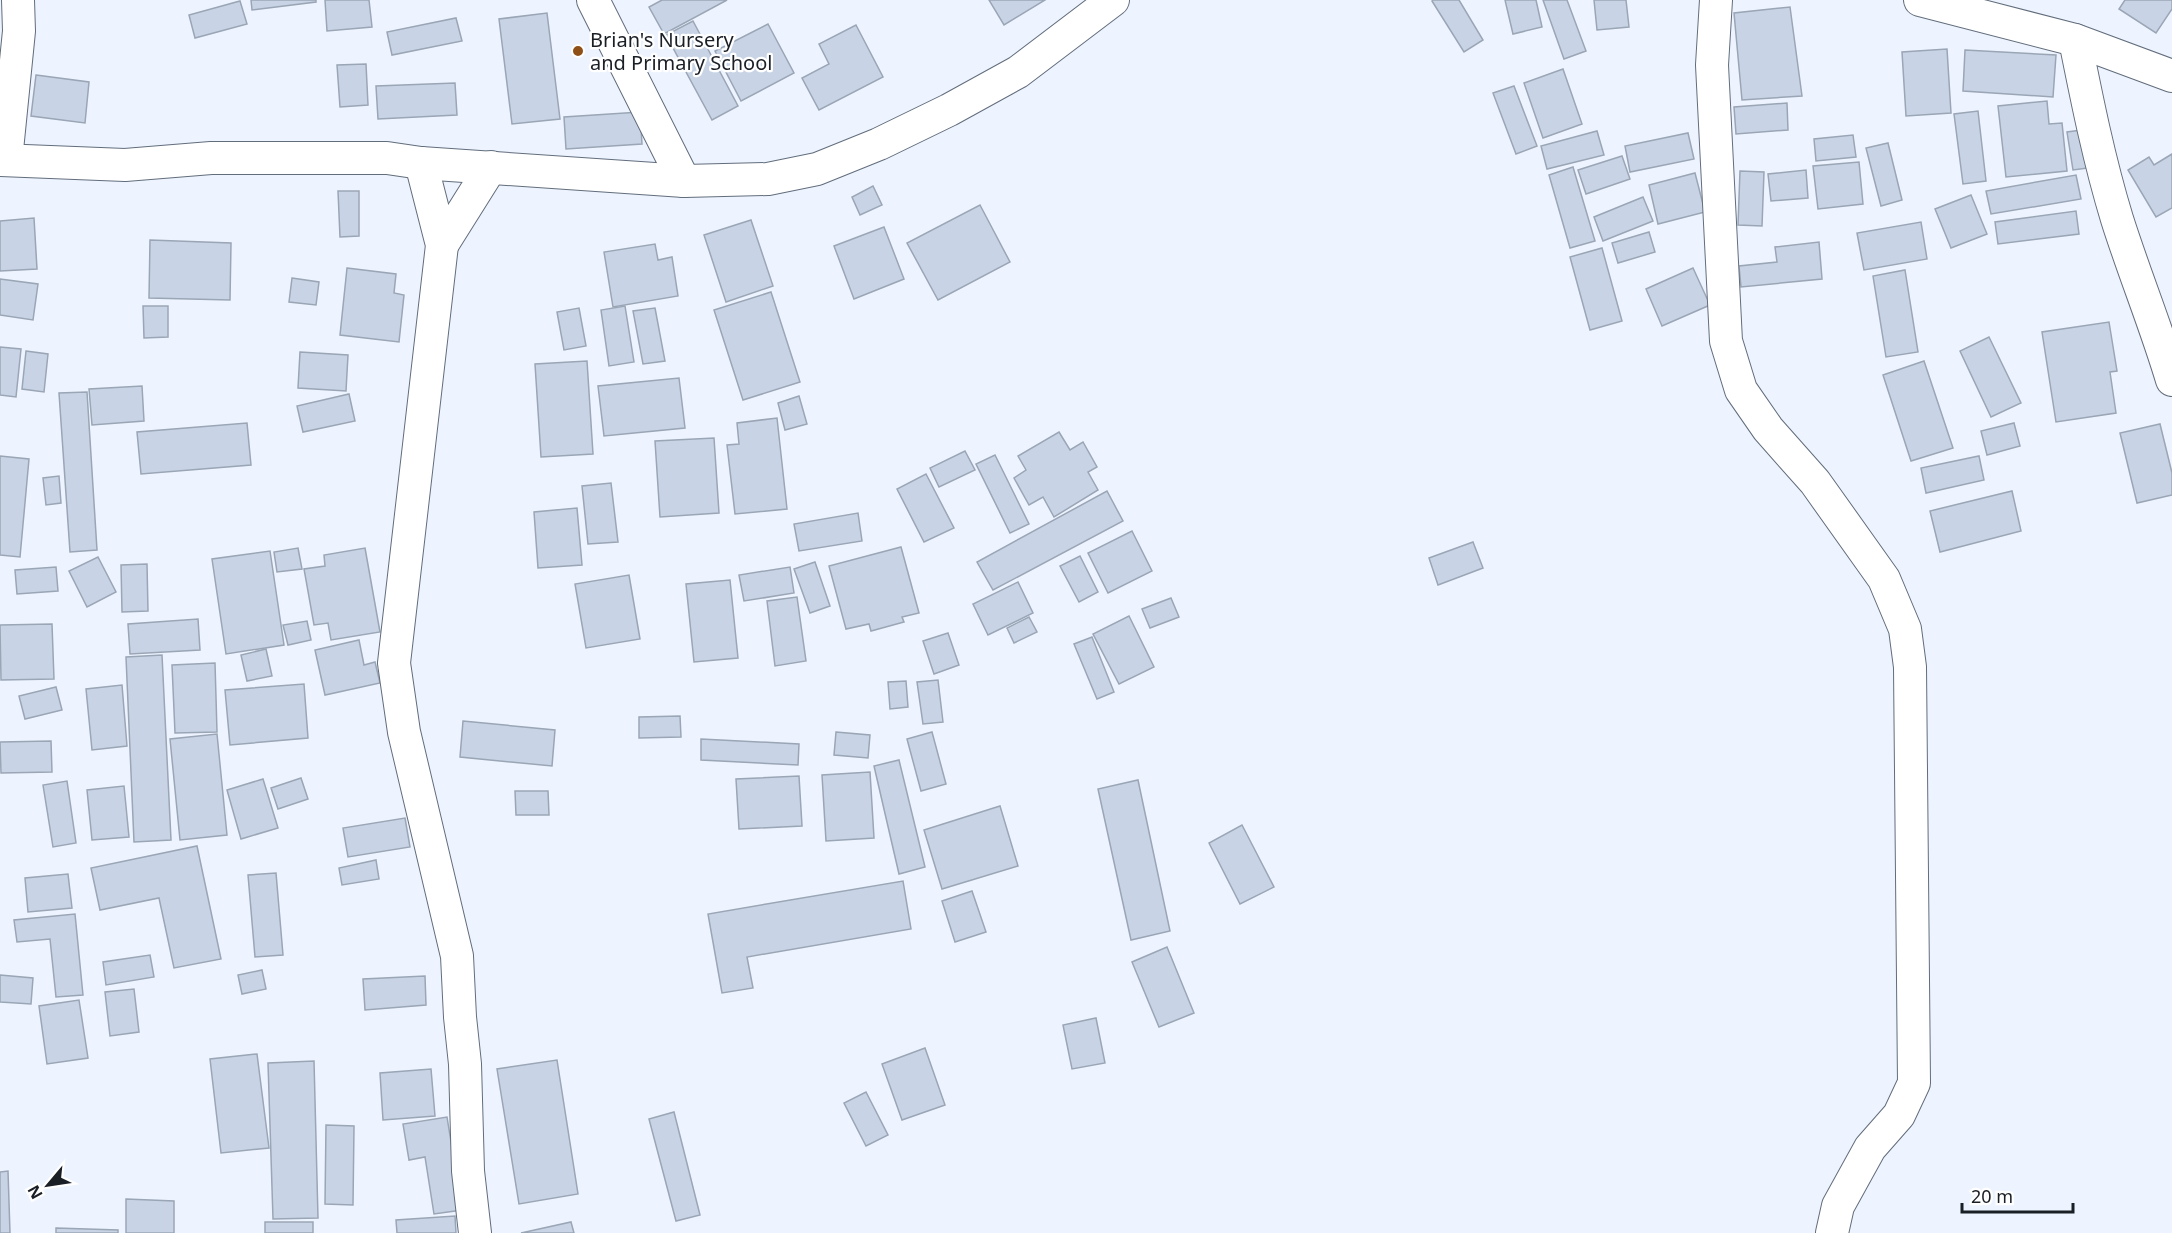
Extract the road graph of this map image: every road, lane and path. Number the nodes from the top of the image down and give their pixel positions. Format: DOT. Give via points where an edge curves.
graph roads {
  1 [pos="18,0"];
  2 [pos="593,0"];
  3 [pos="1113,0"];
  4 [pos="1716,0"];
  5 [pos="1920,0"];
  6 [pos="2074,40"];
  7 [pos="2172,76"];
  8 [pos="3,160"];
  9 [pos="421,162"];
  10 [pos="490,167"];
  11 [pos="684,181"];
  12 [pos="442,245"];
  13 [pos="2172,380"];
  14 [pos="475,1233"];
  15 [pos="1832,1233"];
  1 -- 8 [label="street" via="19,31"];
  2 -- 11 [label="street"];
  3 -- 11 [label="street" via="1018,72 879,144 816,169 768,179"];
  4 -- 15 [label="street" via="1713,76 1726,341 1741,390 1768,429 1815,482 1884,579 1905,629 1910,667 1914,1083 1899,1115 1870,1148 1838,1206"];
  5 -- 6 [label="street"];
  6 -- 7 [label="street"];
  6 -- 13 [label="street" via="2118,221"];
  8 -- 9 [label="street" via="125,165 211,158 375,158"];
  9 -- 10 [label="street"];
  9 -- 12 [label="street"];
  10 -- 11 [label="street"];
  10 -- 12 [label="street"];
  12 -- 14 [label="street" via="394,663 404,732 457,956"];
}
